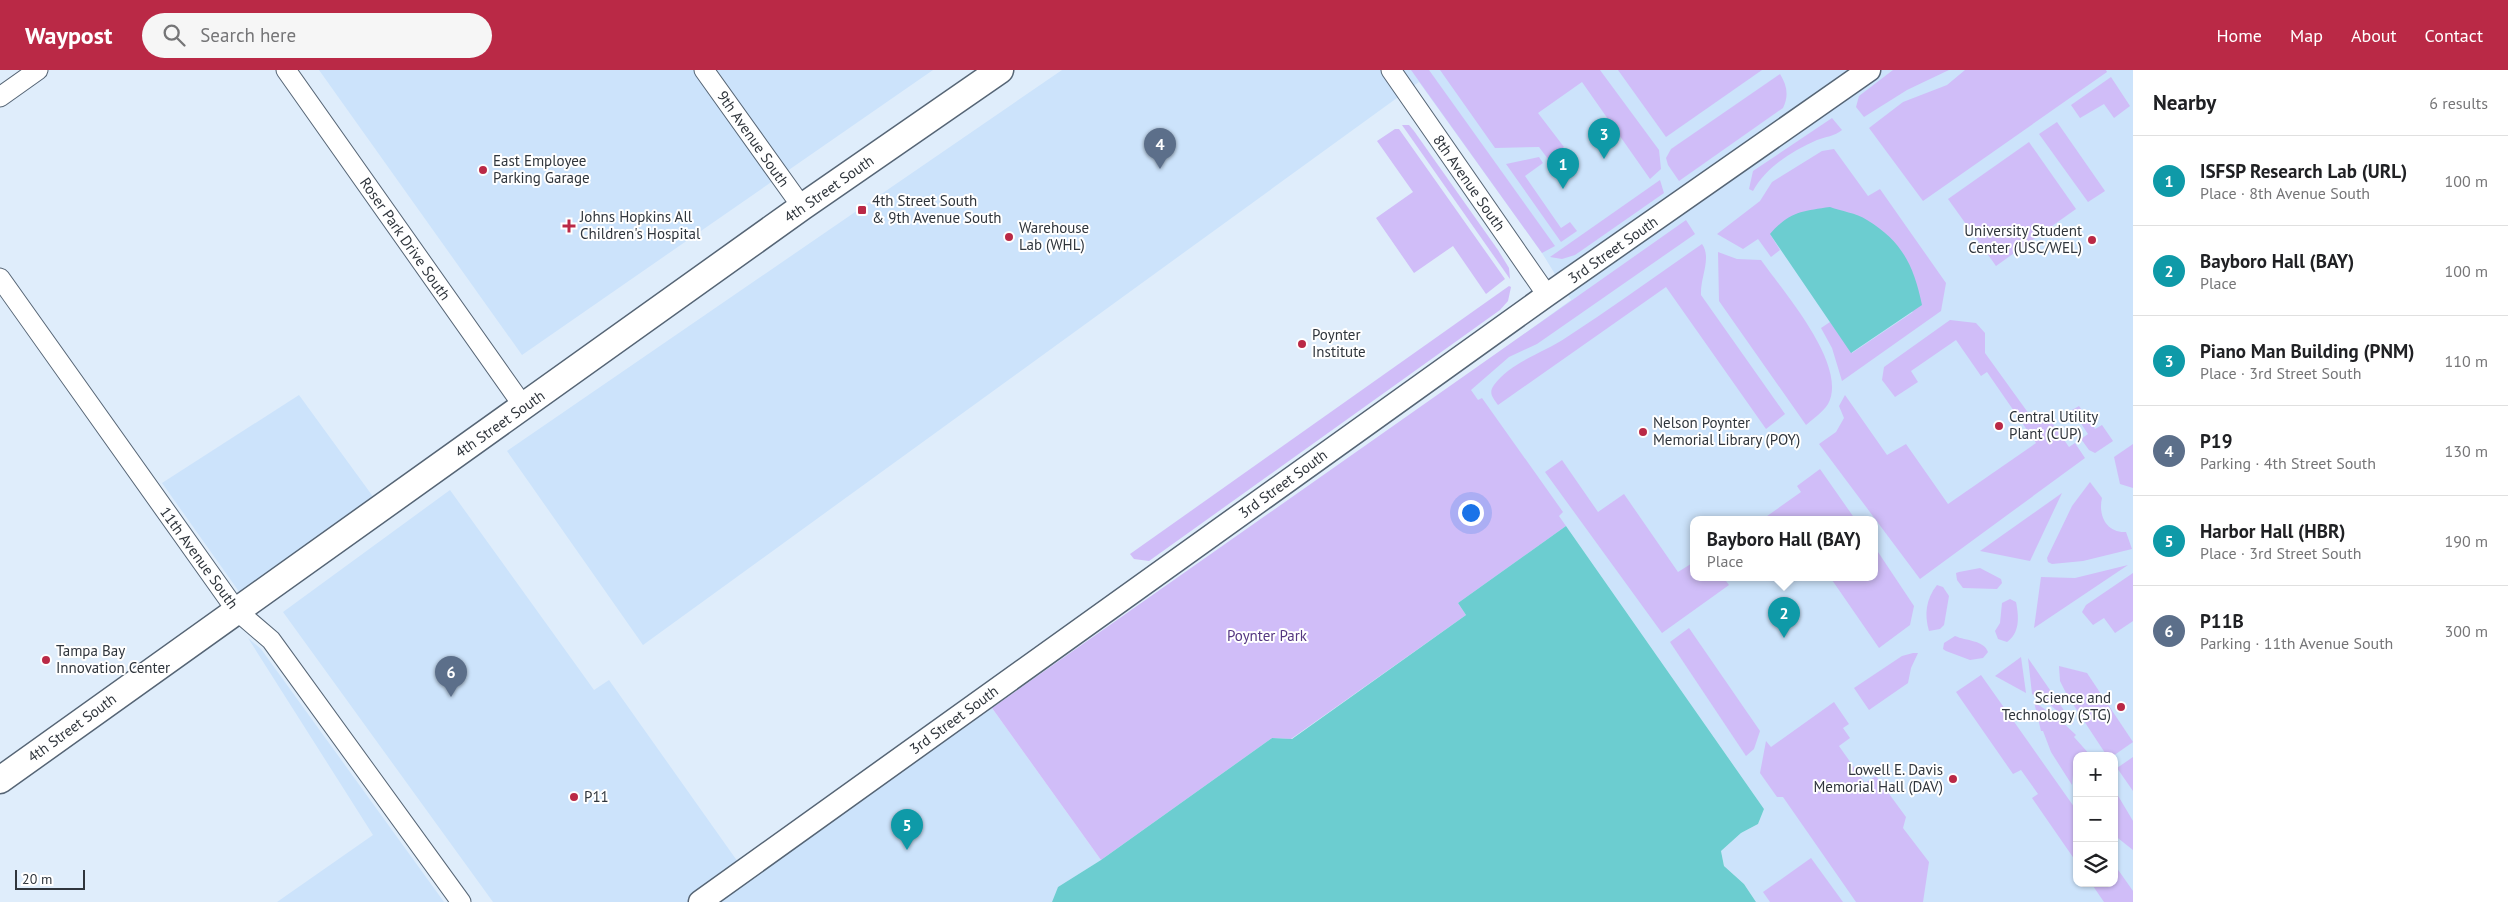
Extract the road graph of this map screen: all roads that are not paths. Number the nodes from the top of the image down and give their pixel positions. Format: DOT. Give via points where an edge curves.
graph roads {
  1 [pos="38,70"];
  2 [pos="286,70"];
  3 [pos="704,70"];
  4 [pos="1000,70"];
  5 [pos="1391,70"];
  6 [pos="1869,70"];
  7 [pos="0,97"];
  8 [pos="802,207"];
  9 [pos="0,278"];
  10 [pos="1547,295"];
  11 [pos="524,407"];
  12 [pos="236,610"];
  13 [pos="0,780"];
  14 [pos="461,902"];
  15 [pos="700,902"];
  1 -- 7 [label="street"];
  2 -- 11 [label="street, Roser Park Drive South"];
  3 -- 8 [label="street, 9th Avenue South"];
  4 -- 8 [label="main road, 4th Street South"];
  5 -- 10 [label="street, 8th Avenue South"];
  6 -- 10 [label="street, 3rd Street South"];
  8 -- 11 [label="main road, 4th Street South"];
  9 -- 12 [label="street, 11th Avenue South"];
  10 -- 15 [label="street, 3rd Street South"];
  11 -- 12 [label="main road, 4th Street South"];
  12 -- 13 [label="main road, 4th Street South"];
  12 -- 14 [label="street, 11th Avenue South" via="271,640"];
}
